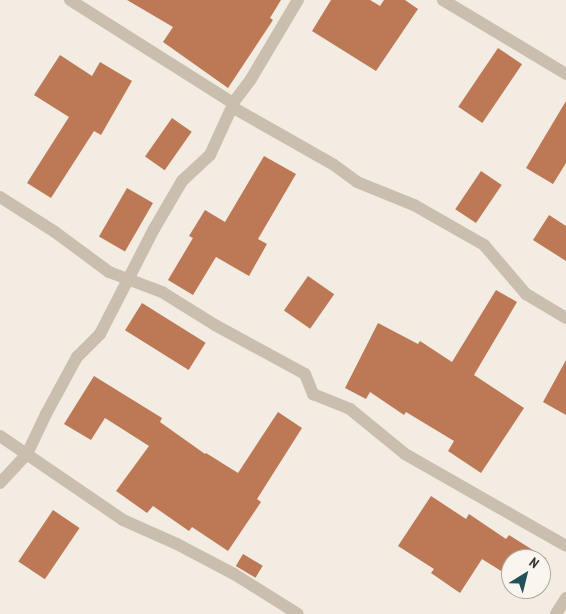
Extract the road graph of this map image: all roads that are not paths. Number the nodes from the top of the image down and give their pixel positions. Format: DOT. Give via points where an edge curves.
graph roads {
  1 [pos="70,0"];
  2 [pos="298,0"];
  3 [pos="443,0"];
  4 [pos="566,74"];
  5 [pos="232,105"];
  6 [pos="0,197"];
  7 [pos="129,280"];
  8 [pos="566,318"];
  9 [pos="0,436"];
  10 [pos="27,454"];
  11 [pos="0,483"];
  12 [pos="566,546"];
  13 [pos="566,598"];
  14 [pos="298,614"];
  15 [pos="556,614"];
  1 -- 5 [label="street"];
  2 -- 5 [label="street"];
  3 -- 4 [label="street"];
  5 -- 7 [label="street" via="210,155 182,180"];
  5 -- 8 [label="street" via="358,182 414,205 484,246 526,294"];
  6 -- 7 [label="street" via="109,272"];
  7 -- 10 [label="street" via="100,334 77,358"];
  7 -- 12 [label="street" via="162,292 305,374 314,394 350,409 405,454"];
  9 -- 10 [label="street"];
  10 -- 11 [label="street"];
  10 -- 14 [label="street" via="123,520 234,574"];
  13 -- 15 [label="street"];
}
